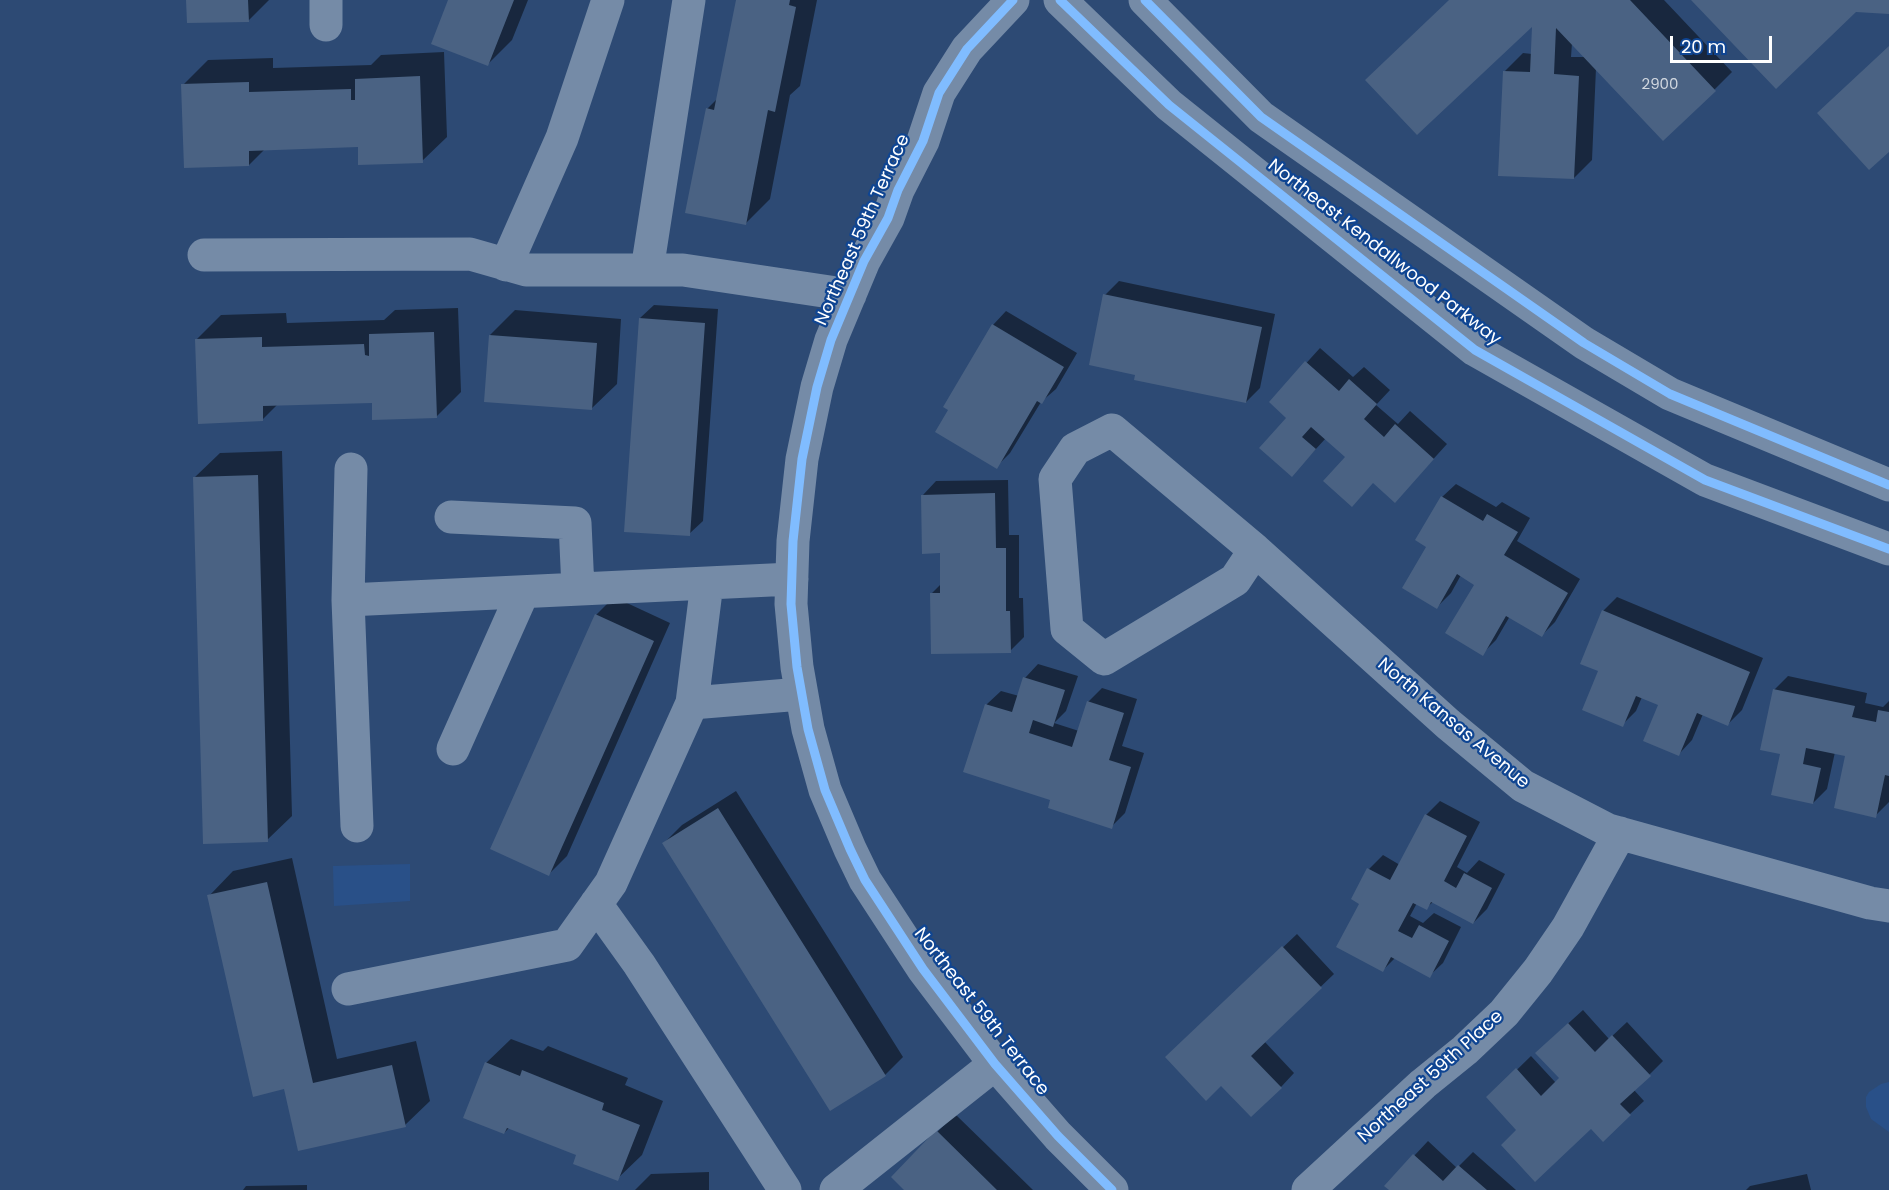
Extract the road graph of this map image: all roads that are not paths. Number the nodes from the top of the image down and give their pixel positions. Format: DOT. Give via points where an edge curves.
graph roads {
  1 [pos="608,0"];
  2 [pos="689,0"];
  3 [pos="1013,0"];
  4 [pos="1060,0"];
  5 [pos="1144,0"];
  6 [pos="204,255"];
  7 [pos="506,265"];
  8 [pos="647,270"];
  9 [pos="850,295"];
  10 [pos="351,469"];
  11 [pos="1889,485"];
  12 [pos="451,517"];
  13 [pos="1889,549"];
  14 [pos="1255,550"];
  15 [pos="792,579"];
  16 [pos="707,583"];
  17 [pos="578,589"];
  18 [pos="523,592"];
  19 [pos="348,600"];
  20 [pos="801,694"];
  21 [pos="692,703"];
  22 [pos="453,749"];
  23 [pos="357,826"];
  24 [pos="1620,833"];
  25 [pos="596,904"];
  26 [pos="1889,906"];
  27 [pos="348,988"];
  28 [pos="995,1064"];
  29 [pos="784,1190"];
  30 [pos="836,1190"];
  31 [pos="1112,1190"];
  32 [pos="1308,1190"];
  1 -- 7 [label="street" via="562,138"];
  2 -- 8 [label="street"];
  3 -- 9 [label="street, Northeast 59th Terrace" via="967,48 939,93 923,141"];
  4 -- 13 [label="street, Northeast Kendallwood Parkway" via="1169,105 1475,350 1705,480"];
  5 -- 11 [label="street, Northeast Kendallwood Parkway" via="1261,117 1584,343 1670,394"];
  6 -- 7 [label="street" via="470,254"];
  7 -- 8 [label="street" via="526,270"];
  8 -- 9 [label="street" via="683,270"];
  9 -- 15 [label="street, Northeast 59th Terrace" via="817,387 802,459"];
  10 -- 19 [label="street"];
  12 -- 17 [label="street" via="575,523"];
  14 -- 14 [label="street, North Kansas Avenue" via="1112,430 1075,449 1055,479 1067,629 1104,659 1235,580"];
  14 -- 24 [label="street, North Kansas Avenue" via="1522,786"];
  15 -- 16 [label="street"];
  15 -- 20 [label="street, Northeast 59th Terrace"];
  16 -- 17 [label="street"];
  16 -- 21 [label="street"];
  17 -- 18 [label="street"];
  18 -- 19 [label="street"];
  18 -- 22 [label="street"];
  19 -- 23 [label="street"];
  20 -- 21 [label="street"];
  20 -- 28 [label="street, Northeast 59th Terrace" via="825,790 865,880 923,969"];
  21 -- 25 [label="street" via="611,883"];
  24 -- 26 [label="street, North Kansas Avenue"];
  24 -- 32 [label="street, Northeast 59th Place" via="1568,927 1504,1013"];
  25 -- 27 [label="street" via="567,945"];
  25 -- 29 [label="street"];
  28 -- 30 [label="street"];
  28 -- 31 [label="street, Northeast 59th Terrace"];
}
